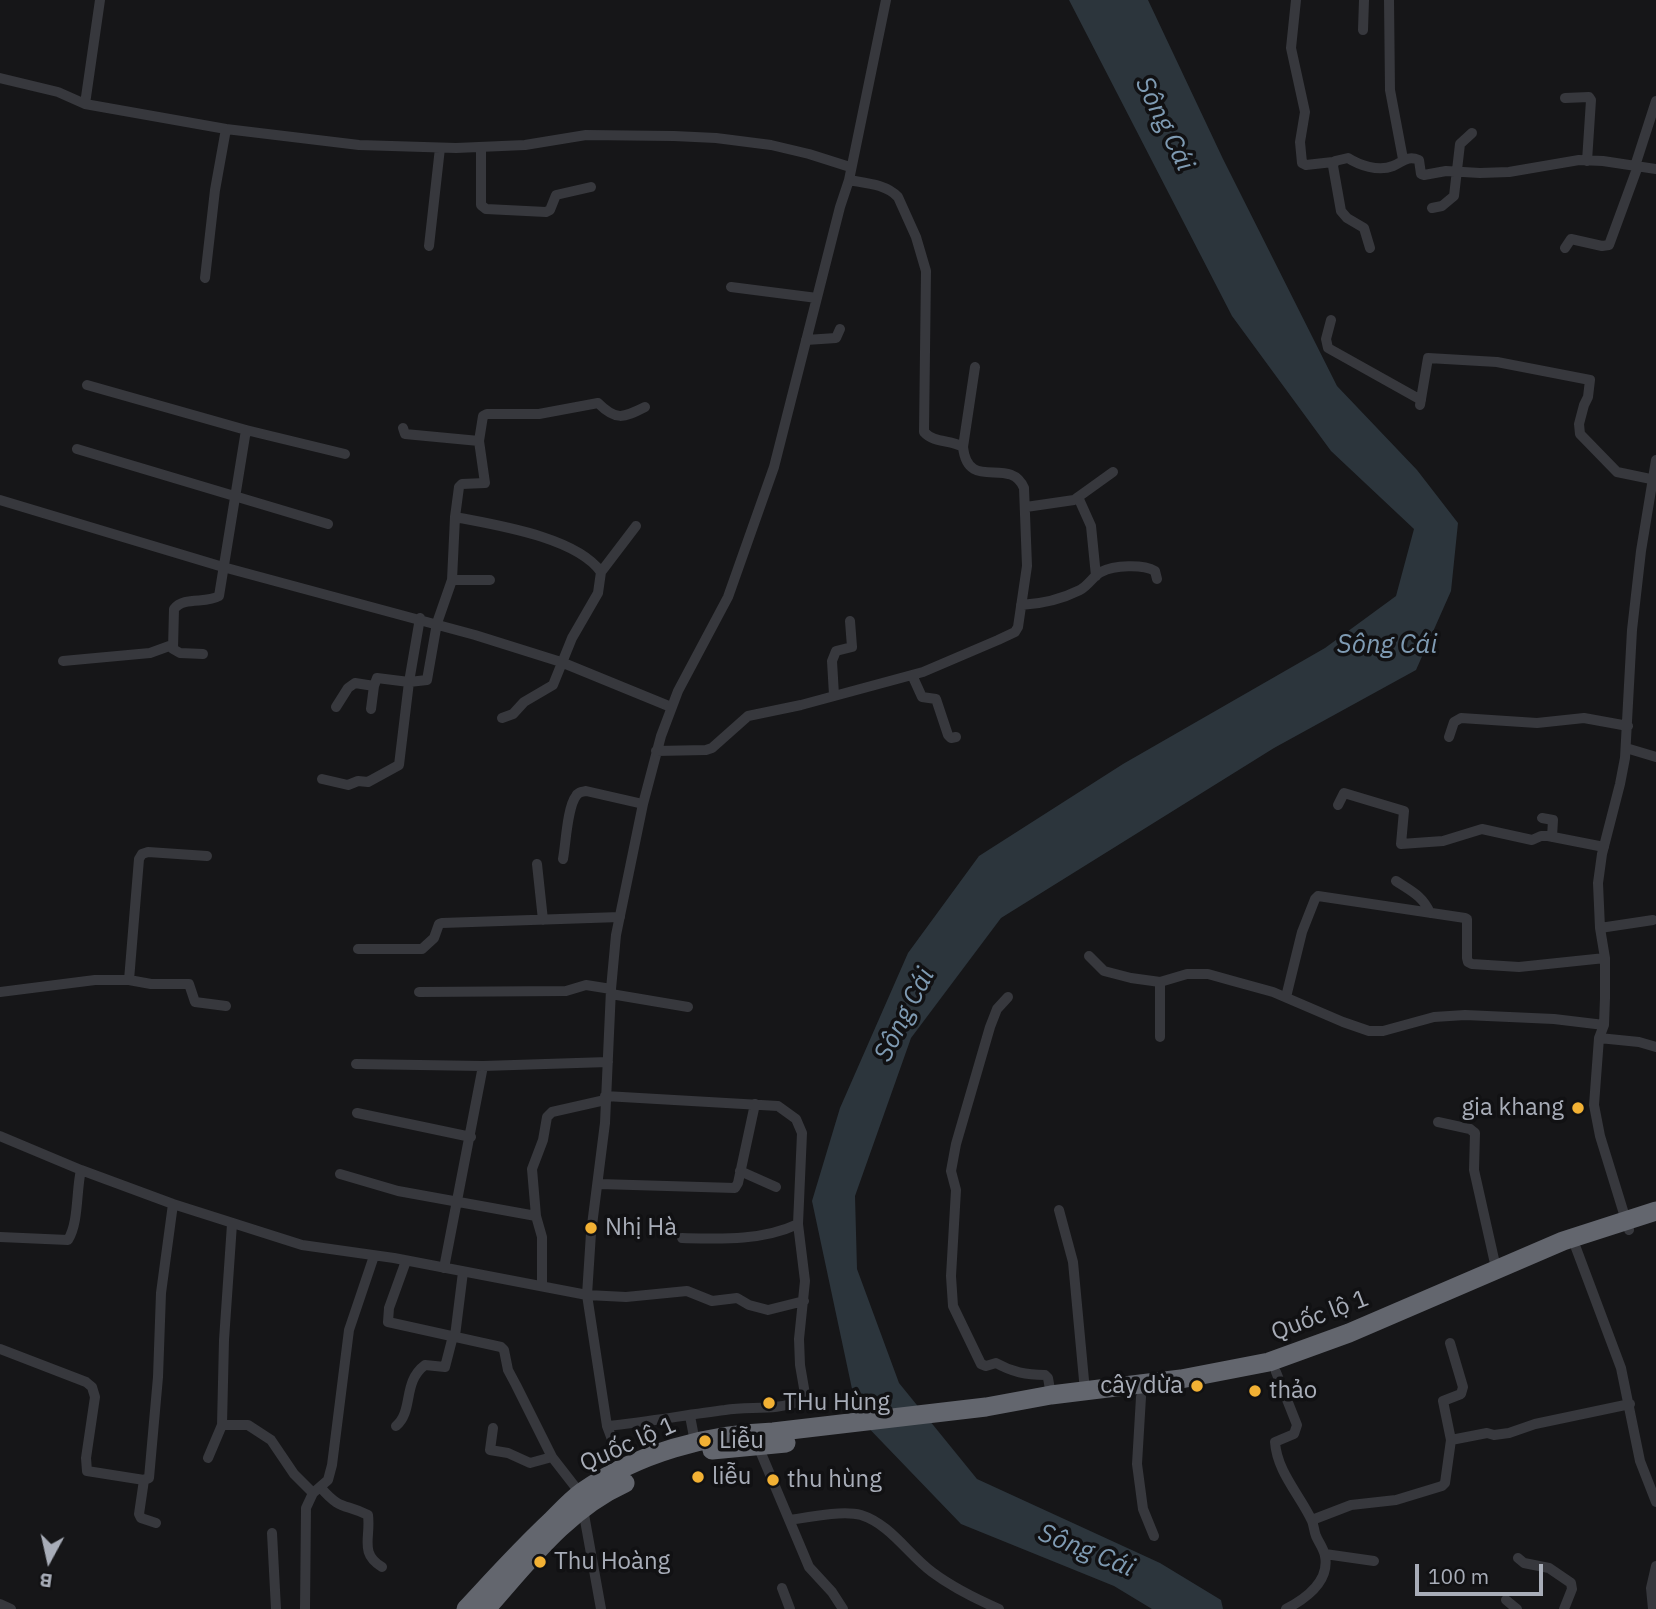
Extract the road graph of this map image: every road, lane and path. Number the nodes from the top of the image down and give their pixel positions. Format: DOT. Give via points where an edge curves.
graph roads {
  1 [pos="100,0"];
  2 [pos="886,0"];
  3 [pos="1296,0"];
  4 [pos="1364,0"];
  5 [pos="1389,0"];
  6 [pos="1363,30"];
  7 [pos="0,78"];
  8 [pos="1565,98"];
  9 [pos="1656,101"];
  10 [pos="85,104"];
  11 [pos="226,130"];
  12 [pos="1472,134"];
  13 [pos="481,147"];
  14 [pos="440,148"];
  15 [pos="1403,159"];
  16 [pos="1587,161"];
  17 [pos="1333,162"];
  18 [pos="1637,166"];
  19 [pos="850,167"];
  20 [pos="1656,169"];
  21 [pos="1455,171"];
  22 [pos="849,180"];
  23 [pos="591,187"];
  24 [pos="1432,208"];
  25 [pos="429,246"];
  26 [pos="1370,248"];
  27 [pos="1565,248"];
  28 [pos="205,278"];
  29 [pos="731,287"];
  30 [pos="817,299"];
  31 [pos="1331,320"];
  32 [pos="841,329"];
  33 [pos="806,340"];
  34 [pos="975,367"];
  35 [pos="87,386"];
  36 [pos="645,407"];
  37 [pos="403,428"];
  38 [pos="246,430"];
  39 [pos="479,441"];
  40 [pos="963,447"];
  41 [pos="77,449"];
  42 [pos="345,454"];
  43 [pos="1656,460"];
  44 [pos="1113,472"];
  45 [pos="1654,480"];
  46 [pos="234,496"];
  47 [pos="1078,497"];
  48 [pos="0,500"];
  49 [pos="1026,507"];
  50 [pos="454,517"];
  51 [pos="328,524"];
  52 [pos="636,526"];
  53 [pos="223,567"];
  54 [pos="601,572"];
  55 [pos="1096,576"];
  56 [pos="1157,579"];
  57 [pos="452,580"];
  58 [pos="490,580"];
  59 [pos="1021,605"];
  60 [pos="420,618"];
  61 [pos="850,621"];
  62 [pos="437,623"];
  63 [pos="172,645"];
  64 [pos="203,654"];
  65 [pos="63,660"];
  66 [pos="561,662"];
  67 [pos="912,674"];
  68 [pos="409,681"];
  69 [pos="374,686"];
  70 [pos="834,695"];
  71 [pos="671,707"];
  72 [pos="336,708"];
  73 [pos="371,709"];
  74 [pos="502,718"];
  75 [pos="1628,726"];
  76 [pos="956,737"];
  77 [pos="1449,737"];
  78 [pos="1626,748"];
  79 [pos="656,751"];
  80 [pos="1656,757"];
  81 [pos="322,779"];
  82 [pos="643,804"];
  83 [pos="1338,805"];
  84 [pos="1542,818"];
  85 [pos="1552,837"];
  86 [pos="1604,847"];
  87 [pos="207,856"];
  88 [pos="563,859"];
  89 [pos="537,864"];
  90 [pos="1396,881"];
  91 [pos="1430,913"];
  92 [pos="620,917"];
  93 [pos="543,920"];
  94 [pos="1653,920"];
  95 [pos="1600,928"];
  96 [pos="358,949"];
  97 [pos="1089,956"];
  98 [pos="1605,958"];
  99 [pos="129,979"];
  100 [pos="1160,982"];
  101 [pos="611,991"];
  102 [pos="0,992"];
  103 [pos="419,992"];
  104 [pos="1008,997"];
  105 [pos="1286,997"];
  106 [pos="226,1006"];
  107 [pos="688,1007"];
  108 [pos="1604,1025"];
  109 [pos="1160,1037"];
  110 [pos="1599,1038"];
  111 [pos="1656,1047"];
  112 [pos="608,1062"];
  113 [pos="356,1064"];
  114 [pos="483,1066"];
  115 [pos="605,1098"];
  116 [pos="755,1104"];
  117 [pos="357,1113"];
  118 [pos="1438,1122"];
  119 [pos="0,1136"];
  120 [pos="471,1137"];
  121 [pos="81,1170"];
  122 [pos="740,1171"];
  123 [pos="340,1174"];
  124 [pos="598,1184"];
  125 [pos="776,1187"];
  126 [pos="458,1201"];
  127 [pos="173,1204"];
  128 [pos="1059,1210"];
  129 [pos="1656,1211"];
  130 [pos="536,1216"];
  131 [pos="1656,1222"];
  132 [pos="232,1224"];
  133 [pos="798,1224"];
  134 [pos="1627,1226"];
  135 [pos="0,1237"];
  136 [pos="682,1238"];
  137 [pos="1576,1248"];
  138 [pos="374,1256"];
  139 [pos="406,1261"];
  140 [pos="444,1268"];
  141 [pos="1496,1268"];
  142 [pos="463,1272"];
  143 [pos="542,1286"];
  144 [pos="587,1295"];
  145 [pos="804,1301"];
  146 [pos="454,1336"];
  147 [pos="1450,1343"];
  148 [pos="0,1349"];
  149 [pos="1276,1372"];
  150 [pos="1085,1391"];
  151 [pos="1051,1395"];
  152 [pos="1141,1397"];
  153 [pos="1630,1404"];
  154 [pos="740,1409"];
  155 [pos="987,1413"];
  156 [pos="690,1416"];
  157 [pos="222,1425"];
  158 [pos="396,1426"];
  159 [pos="607,1426"];
  160 [pos="493,1427"];
  161 [pos="763,1439"];
  162 [pos="1451,1440"];
  163 [pos="695,1442"];
  164 [pos="552,1457"];
  165 [pos="208,1458"];
  166 [pos="623,1469"];
  167 [pos="144,1480"];
  168 [pos="317,1490"];
  169 [pos="581,1501"];
  170 [pos="1656,1502"];
  171 [pos="790,1520"];
  172 [pos="1312,1521"];
  173 [pos="156,1523"];
  174 [pos="272,1533"];
  175 [pos="1154,1536"];
  176 [pos="1325,1554"];
  177 [pos="1518,1558"];
  178 [pos="1374,1561"];
  179 [pos="1656,1566"];
  180 [pos="383,1567"];
  181 [pos="782,1588"];
  182 [pos="1653,1588"];
  183 [pos="1506,1600"];
  184 [pos="0,1604"];
  185 [pos="11,1609"];
  186 [pos="276,1609"];
  187 [pos="305,1609"];
  188 [pos="466,1609"];
  189 [pos="486,1609"];
  190 [pos="601,1609"];
  191 [pos="790,1609"];
  192 [pos="843,1609"];
  193 [pos="999,1609"];
  194 [pos="1286,1609"];
  195 [pos="1517,1609"];
  196 [pos="1564,1609"];
  197 [pos="1653,1609"];
  1 -- 10 [label="street"];
  2 -- 19 [label="street"];
  3 -- 17 [label="street" via="1291,48 1305,113 1302,163"];
  4 -- 6 [label="street"];
  5 -- 15 [label="street" via="1390,90"];
  7 -- 10 [label="street" via="58,92"];
  8 -- 16 [label="street" via="1591,100"];
  9 -- 18 [label="street"];
  10 -- 11 [label="street"];
  11 -- 14 [label="street" via="359,145"];
  11 -- 28 [label="street"];
  12 -- 21 [label="street" via="1460,144"];
  13 -- 14 [label="street"];
  13 -- 19 [label="street" via="586,135 716,138 783,148"];
  13 -- 23 [label="street" via="481,205 486,209 546,212 556,195"];
  14 -- 25 [label="street"];
  15 -- 17 [label="street" via="1382,168 1348,158"];
  15 -- 21 [label="street" via="1418,159 1424,176"];
  16 -- 18 [label="street"];
  16 -- 21 [label="street" via="1493,174"];
  17 -- 26 [label="street" via="1341,211 1364,228"];
  18 -- 20 [label="street"];
  18 -- 27 [label="street" via="1609,245 1571,239"];
  19 -- 22 [label="street"];
  21 -- 24 [label="street" via="1454,196"];
  22 -- 30 [label="street"];
  22 -- 40 [label="street" via="893,192 916,237 926,271 924,432 934,440"];
  29 -- 30 [label="street"];
  30 -- 33 [label="street"];
  31 -- 45 [label="street" via="1328,348 1420,402 1428,358 1497,362 1590,380 1580,435 1617,472"];
  32 -- 33 [label="street" via="836,338"];
  33 -- 71 [label="street" via="774,467 728,597"];
  34 -- 40 [label="street"];
  35 -- 38 [label="street"];
  36 -- 39 [label="street" via="621,416 608,413 598,403 539,414 487,414 481,420"];
  37 -- 39 [label="street" via="405,434"];
  38 -- 42 [label="street"];
  38 -- 46 [label="street"];
  39 -- 50 [label="street" via="485,483 460,485"];
  40 -- 49 [label="street" via="973,470 1005,473 1021,482"];
  41 -- 46 [label="street"];
  43 -- 45 [label="street"];
  44 -- 47 [label="street"];
  45 -- 75 [label="street" via="1632,630"];
  46 -- 51 [label="street"];
  46 -- 53 [label="street"];
  47 -- 49 [label="street"];
  47 -- 55 [label="street" via="1091,526"];
  48 -- 53 [label="street"];
  49 -- 59 [label="street" via="1027,566"];
  50 -- 54 [label="street" via="519,530 563,546 591,560"];
  50 -- 57 [label="street"];
  52 -- 54 [label="street"];
  53 -- 60 [label="street"];
  53 -- 63 [label="street" via="217,599 176,605"];
  54 -- 66 [label="street" via="598,593"];
  55 -- 56 [label="street" via="1144,566 1155,571"];
  55 -- 59 [label="street" via="1089,585 1068,595"];
  57 -- 58 [label="street"];
  57 -- 62 [label="street"];
  59 -- 67 [label="street" via="1015,632"];
  60 -- 62 [label="street"];
  60 -- 68 [label="street"];
  61 -- 70 [label="street" via="852,648 838,650 833,657"];
  62 -- 66 [label="street"];
  62 -- 68 [label="street" via="427,680"];
  63 -- 64 [label="street" via="176,652"];
  63 -- 65 [label="street" via="150,653"];
  66 -- 71 [label="street"];
  66 -- 74 [label="street" via="550,688"];
  67 -- 70 [label="street"];
  67 -- 76 [label="street" via="922,697 936,699 948,735"];
  68 -- 69 [label="street" via="377,678"];
  68 -- 81 [label="street" via="399,765 368,782 351,785"];
  69 -- 72 [label="street" via="352,684"];
  69 -- 73 [label="street"];
  70 -- 79 [label="street" via="748,716 706,750"];
  71 -- 79 [label="street"];
  75 -- 77 [label="street" via="1584,718 1537,723 1461,718 1454,722"];
  75 -- 78 [label="street"];
  78 -- 80 [label="street"];
  78 -- 86 [label="street"];
  79 -- 82 [label="street"];
  82 -- 88 [label="street" via="579,792 571,810"];
  82 -- 92 [label="street"];
  83 -- 85 [label="street" via="1344,793 1404,811 1401,844 1443,841 1482,829 1532,840"];
  84 -- 85 [label="street" via="1553,820"];
  85 -- 86 [label="street"];
  86 -- 95 [label="street" via="1598,883"];
  87 -- 99 [label="street" via="142,854"];
  89 -- 93 [label="street"];
  90 -- 91 [label="street" via="1421,897"];
  91 -- 98 [label="street" via="1467,918 1467,958 1472,964 1520,967"];
  91 -- 105 [label="street" via="1318,896 1302,932"];
  92 -- 93 [label="street"];
  92 -- 101 [label="street"];
  93 -- 96 [label="street" via="442,923 422,949"];
  94 -- 95 [label="street"];
  95 -- 98 [label="street"];
  97 -- 100 [label="street" via="1111,974"];
  98 -- 108 [label="street"];
  99 -- 102 [label="street"];
  99 -- 106 [label="street" via="189,984 195,1002"];
  100 -- 105 [label="street" via="1208,974"];
  100 -- 109 [label="street"];
  101 -- 103 [label="street" via="586,985 566,991"];
  101 -- 107 [label="street"];
  101 -- 112 [label="street"];
  104 -- 151 [label="street" via="990,1027 951,1171 956,1191 953,1306 981,1364 996,1363 1009,1371 1045,1375"];
  105 -- 108 [label="street" via="1369,1031 1465,1015"];
  108 -- 110 [label="street"];
  110 -- 111 [label="street"];
  110 -- 134 [label="street" via="1594,1105"];
  112 -- 114 [label="street"];
  112 -- 115 [label="street"];
  113 -- 114 [label="street"];
  114 -- 120 [label="street"];
  115 -- 116 [label="street"];
  115 -- 124 [label="street"];
  115 -- 130 [label="street" via="547,1117 532,1169"];
  116 -- 122 [label="street"];
  116 -- 133 [label="street" via="778,1106 800,1126"];
  117 -- 120 [label="street"];
  118 -- 141 [label="street" via="1475,1133 1474,1170"];
  119 -- 121 [label="street"];
  120 -- 126 [label="street"];
  121 -- 127 [label="street"];
  121 -- 135 [label="street" via="68,1240"];
  122 -- 124 [label="street" via="735,1188"];
  122 -- 125 [label="street"];
  123 -- 126 [label="street" via="398,1191"];
  124 -- 144 [label="street"];
  126 -- 130 [label="street"];
  126 -- 140 [label="street"];
  127 -- 132 [label="street"];
  127 -- 167 [label="street" via="161,1293 150,1469"];
  128 -- 150 [label="street" via="1073,1262"];
  129 -- 134 [label="highway, Quốc lộ 1"];
  130 -- 143 [label="street" via="542,1237"];
  131 -- 134 [label="highway, Quốc lộ 1"];
  132 -- 138 [label="street" via="302,1245"];
  132 -- 157 [label="street"];
  133 -- 136 [label="street" via="742,1238"];
  133 -- 145 [label="street"];
  134 -- 137 [label="highway, Quốc lộ 1"];
  134 -- 141 [label="highway, Quốc lộ 1" via="1563,1241"];
  137 -- 149 [label="highway, Quốc lộ 1"];
  137 -- 153 [label="street"];
  138 -- 139 [label="street"];
  138 -- 168 [label="street" via="349,1330 332,1465 328,1480"];
  139 -- 140 [label="street"];
  139 -- 146 [label="street" via="387,1313 388,1322"];
  140 -- 142 [label="street"];
  141 -- 150 [label="highway, Quốc lộ 1" via="1361,1328 1269,1362"];
  142 -- 143 [label="street"];
  142 -- 146 [label="street"];
  143 -- 144 [label="street"];
  144 -- 145 [label="street" via="626,1297 687,1291 712,1301 737,1298 768,1310"];
  144 -- 159 [label="street"];
  145 -- 154 [label="street" via="799,1339 804,1398 775,1407"];
  146 -- 158 [label="street" via="445,1367 425,1365 418,1370 404,1419"];
  146 -- 164 [label="street" via="504,1350 509,1370"];
  147 -- 162 [label="street" via="1463,1387 1461,1394 1443,1401"];
  148 -- 167 [label="street" via="92,1387 87,1471"];
  149 -- 152 [label="highway, Quốc lộ 1"];
  149 -- 172 [label="street" via="1297,1425 1294,1434 1277,1440 1276,1448"];
  150 -- 151 [label="highway, Quốc lộ 1"];
  151 -- 155 [label="highway, Quốc lộ 1"];
  152 -- 155 [label="highway, Quốc lộ 1"];
  152 -- 175 [label="street" via="1137,1464 1143,1509"];
  153 -- 162 [label="street" via="1509,1433"];
  153 -- 170 [label="street" via="1640,1461"];
  154 -- 156 [label="street"];
  154 -- 161 [label="street"];
  155 -- 161 [label="highway"];
  156 -- 159 [label="street"];
  156 -- 163 [label="street"];
  157 -- 165 [label="street"];
  157 -- 168 [label="street" via="250,1427 277,1446 294,1474"];
  159 -- 166 [label="street"];
  160 -- 164 [label="street" via="490,1450 530,1463"];
  161 -- 163 [label="highway, Quốc lộ 1"];
  161 -- 169 [label="highway, Quốc lộ 1" via="667,1464"];
  161 -- 171 [label="street"];
  162 -- 172 [label="street" via="1442,1486 1396,1500 1351,1506"];
  163 -- 166 [label="highway, Quốc lộ 1"];
  164 -- 169 [label="street"];
  166 -- 169 [label="highway, Quốc lộ 1"];
  167 -- 173 [label="street" via="139,1514"];
  168 -- 180 [label="street" via="341,1507 368,1516 367,1551"];
  168 -- 187 [label="street" via="305,1514"];
  169 -- 188 [label="highway, Quốc lộ 1" via="521,1550"];
  169 -- 189 [label="highway, Quốc lộ 1"];
  169 -- 190 [label="street"];
  171 -- 192 [label="street" via="809,1567"];
  171 -- 193 [label="street" via="859,1514 894,1536 933,1573"];
  172 -- 176 [label="street"];
  174 -- 186 [label="street"];
  176 -- 178 [label="street"];
  176 -- 194 [label="street" via="1324,1572 1313,1591"];
  177 -- 196 [label="street" via="1549,1568 1571,1583"];
  179 -- 182 [label="street"];
  181 -- 191 [label="street"];
  182 -- 197 [label="street"];
  183 -- 195 [label="street"];
  184 -- 185 [label="street"];
}
